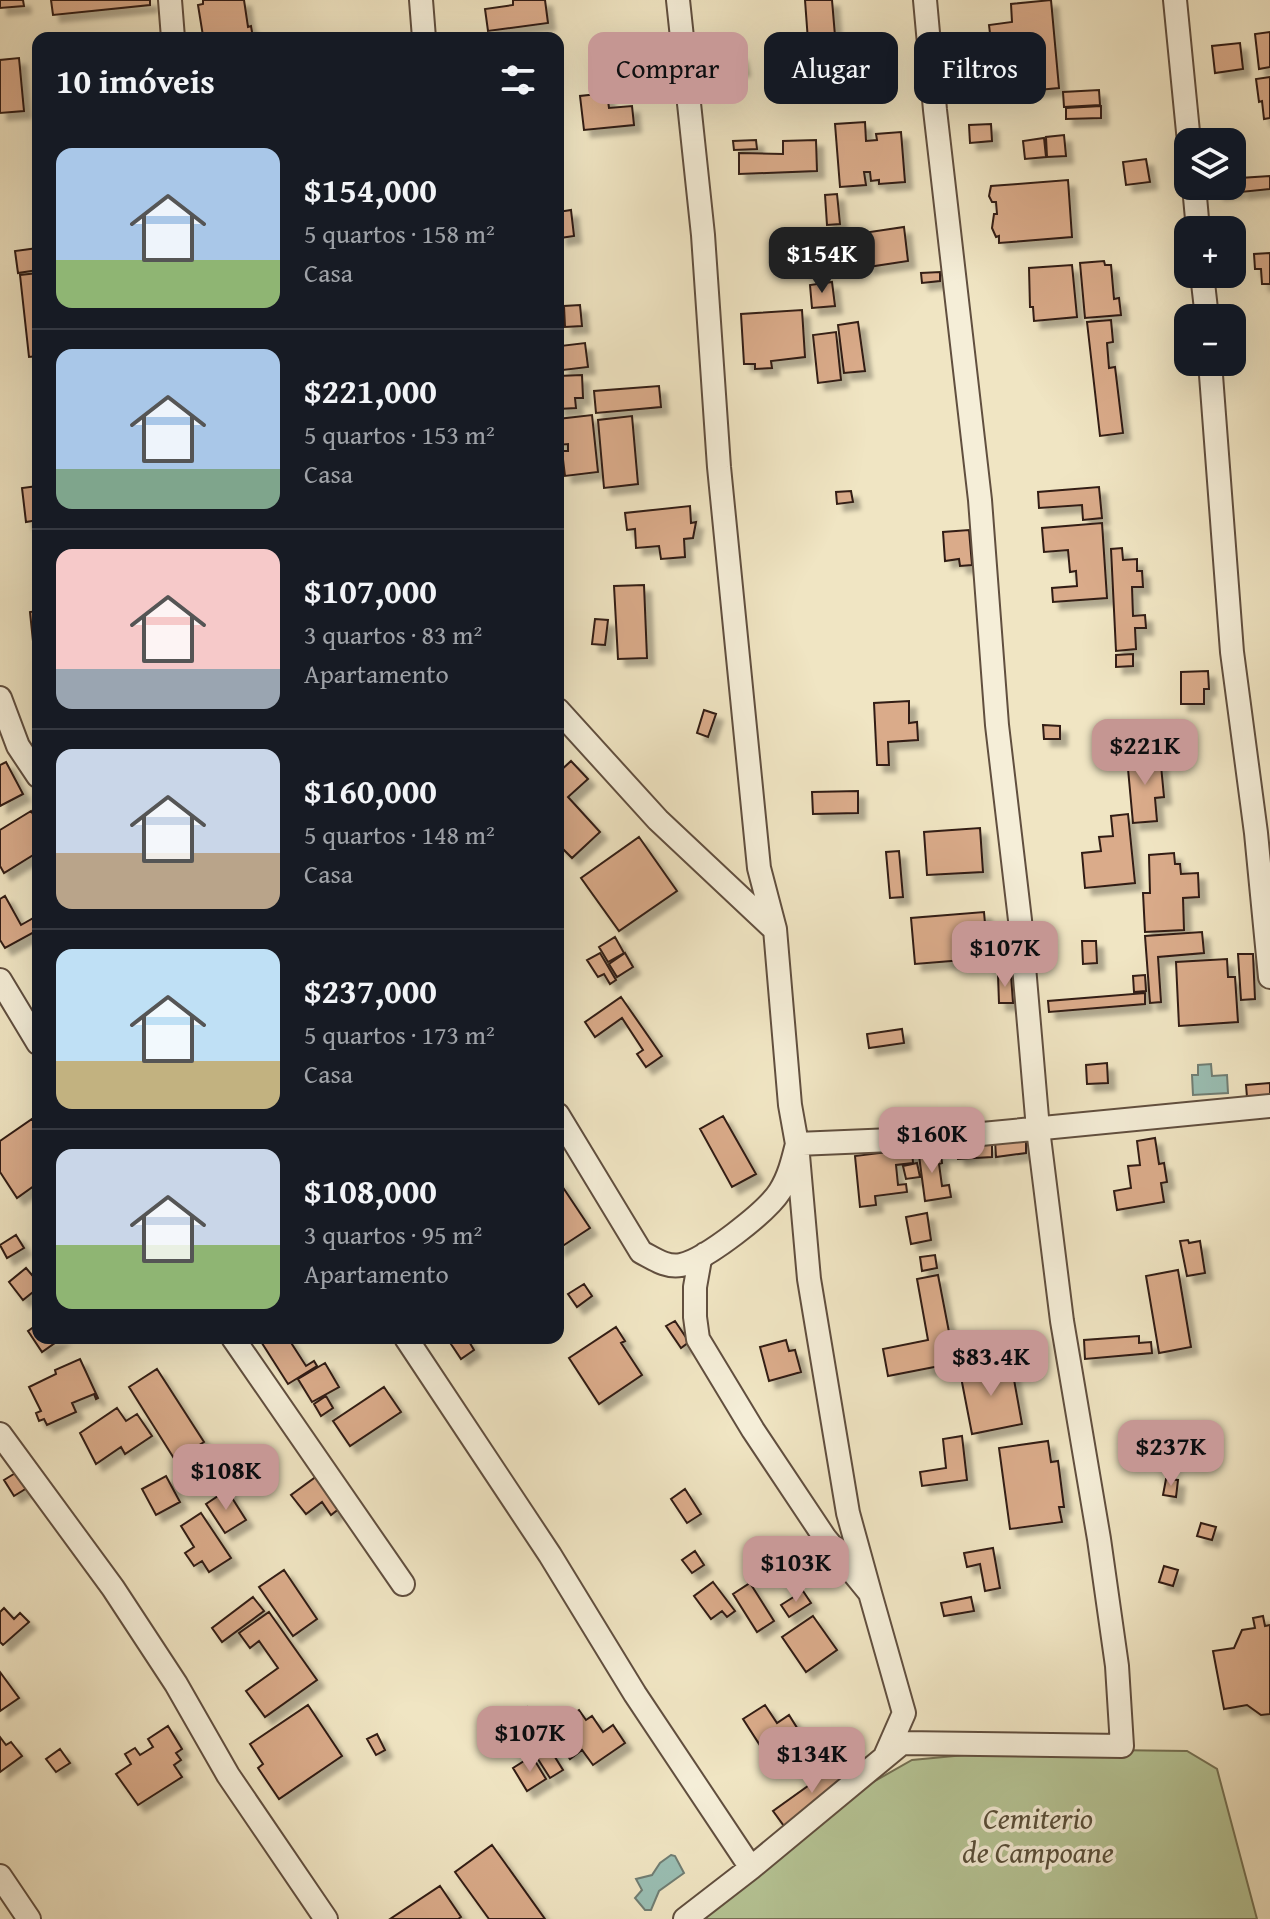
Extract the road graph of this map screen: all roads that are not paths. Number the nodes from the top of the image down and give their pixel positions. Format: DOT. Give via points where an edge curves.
graph roads {
  1 [pos="170,0"];
  2 [pos="421,0"];
  3 [pos="678,0"];
  4 [pos="925,0"];
  5 [pos="1175,0"];
  6 [pos="173,32"];
  7 [pos="424,32"];
  8 [pos="1188,128"];
  9 [pos="1211,376"];
  10 [pos="0,698"];
  11 [pos="564,717"];
  12 [pos="32,767"];
  13 [pos="775,929"];
  14 [pos="1270,977"];
  15 [pos="0,980"];
  16 [pos="32,1033"];
  17 [pos="1270,1106"];
  18 [pos="564,1125"];
  19 [pos="1038,1129"];
  20 [pos="797,1144"];
  21 [pos="772,1203"];
  22 [pos="804,1221"];
  23 [pos="705,1254"];
  24 [pos="237,1344"];
  25 [pos="410,1344"];
  26 [pos="0,1434"];
  27 [pos="403,1584"];
  28 [pos="870,1593"];
  29 [pos="884,1758"];
  30 [pos="751,1868"];
  31 [pos="0,1876"];
  32 [pos="29,1919"];
  33 [pos="326,1919"];
  34 [pos="685,1919"];
  1 -- 6 [label="street"];
  2 -- 7 [label="street"];
  3 -- 13 [label="street" via="758,857"];
  4 -- 19 [label="street" via="980,500"];
  5 -- 8 [label="street"];
  9 -- 14 [label="street" via="1232,652"];
  10 -- 12 [label="street"];
  11 -- 13 [label="street" via="658,820"];
  13 -- 20 [label="street"];
  15 -- 16 [label="street"];
  17 -- 19 [label="street"];
  18 -- 23 [label="street" via="641,1252 662,1264 681,1265"];
  19 -- 20 [label="street"];
  19 -- 29 [label="street" via="1062,1321 1117,1666 1122,1746 902,1743"];
  20 -- 21 [label="street"];
  20 -- 22 [label="street"];
  21 -- 22 [label="street" via="789,1202"];
  21 -- 23 [label="street"];
  22 -- 28 [label="street" via="846,1497"];
  23 -- 28 [label="street" via="695,1287 698,1339 825,1538"];
  24 -- 27 [label="street"];
  25 -- 30 [label="street"];
  26 -- 33 [label="street" via="113,1588 228,1775"];
  28 -- 29 [label="street" via="904,1713"];
  29 -- 30 [label="street"];
  30 -- 34 [label="street"];
  31 -- 32 [label="street"];
}
